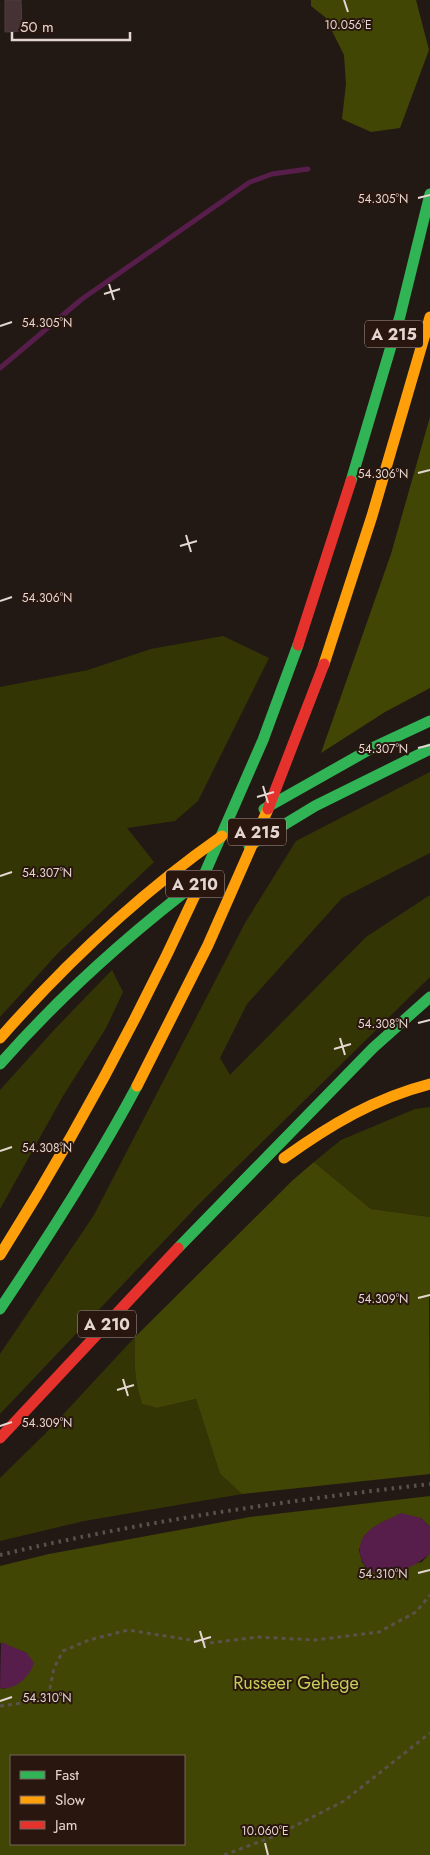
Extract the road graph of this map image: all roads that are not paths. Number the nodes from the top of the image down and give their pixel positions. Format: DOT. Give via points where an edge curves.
graph roads {
  1 [pos="430,194"];
  2 [pos="430,317"];
  3 [pos="430,721"];
  4 [pos="430,749"];
  5 [pos="253,816"];
  6 [pos="239,825"];
  7 [pos="233,858"];
  8 [pos="218,868"];
  9 [pos="430,998"];
  10 [pos="0,1038"];
  11 [pos="0,1064"];
  12 [pos="430,1084"];
  13 [pos="214,1210"];
  14 [pos="0,1255"];
  15 [pos="0,1309"];
  16 [pos="0,1438"];
  1 -- 14 [label="highway, A 215" via="354,473 261,743 187,918 111,1070"];
  2 -- 15 [label="highway, A 215" via="383,485 326,656 284,769 233,888 137,1086 55,1226"];
  3 -- 5 [label="highway" via="372,748"];
  4 -- 7 [label="highway, A 210" via="341,792"];
  6 -- 10 [label="highway" via="165,878 108,926 50,982"];
  8 -- 11 [label="highway, A 210" via="130,934 40,1018"];
  9 -- 13 [label="highway, A 210" via="373,1048"];
  12 -- 13 [label="highway" via="381,1100 337,1121"];
  13 -- 16 [label="highway, A 210"];
}
